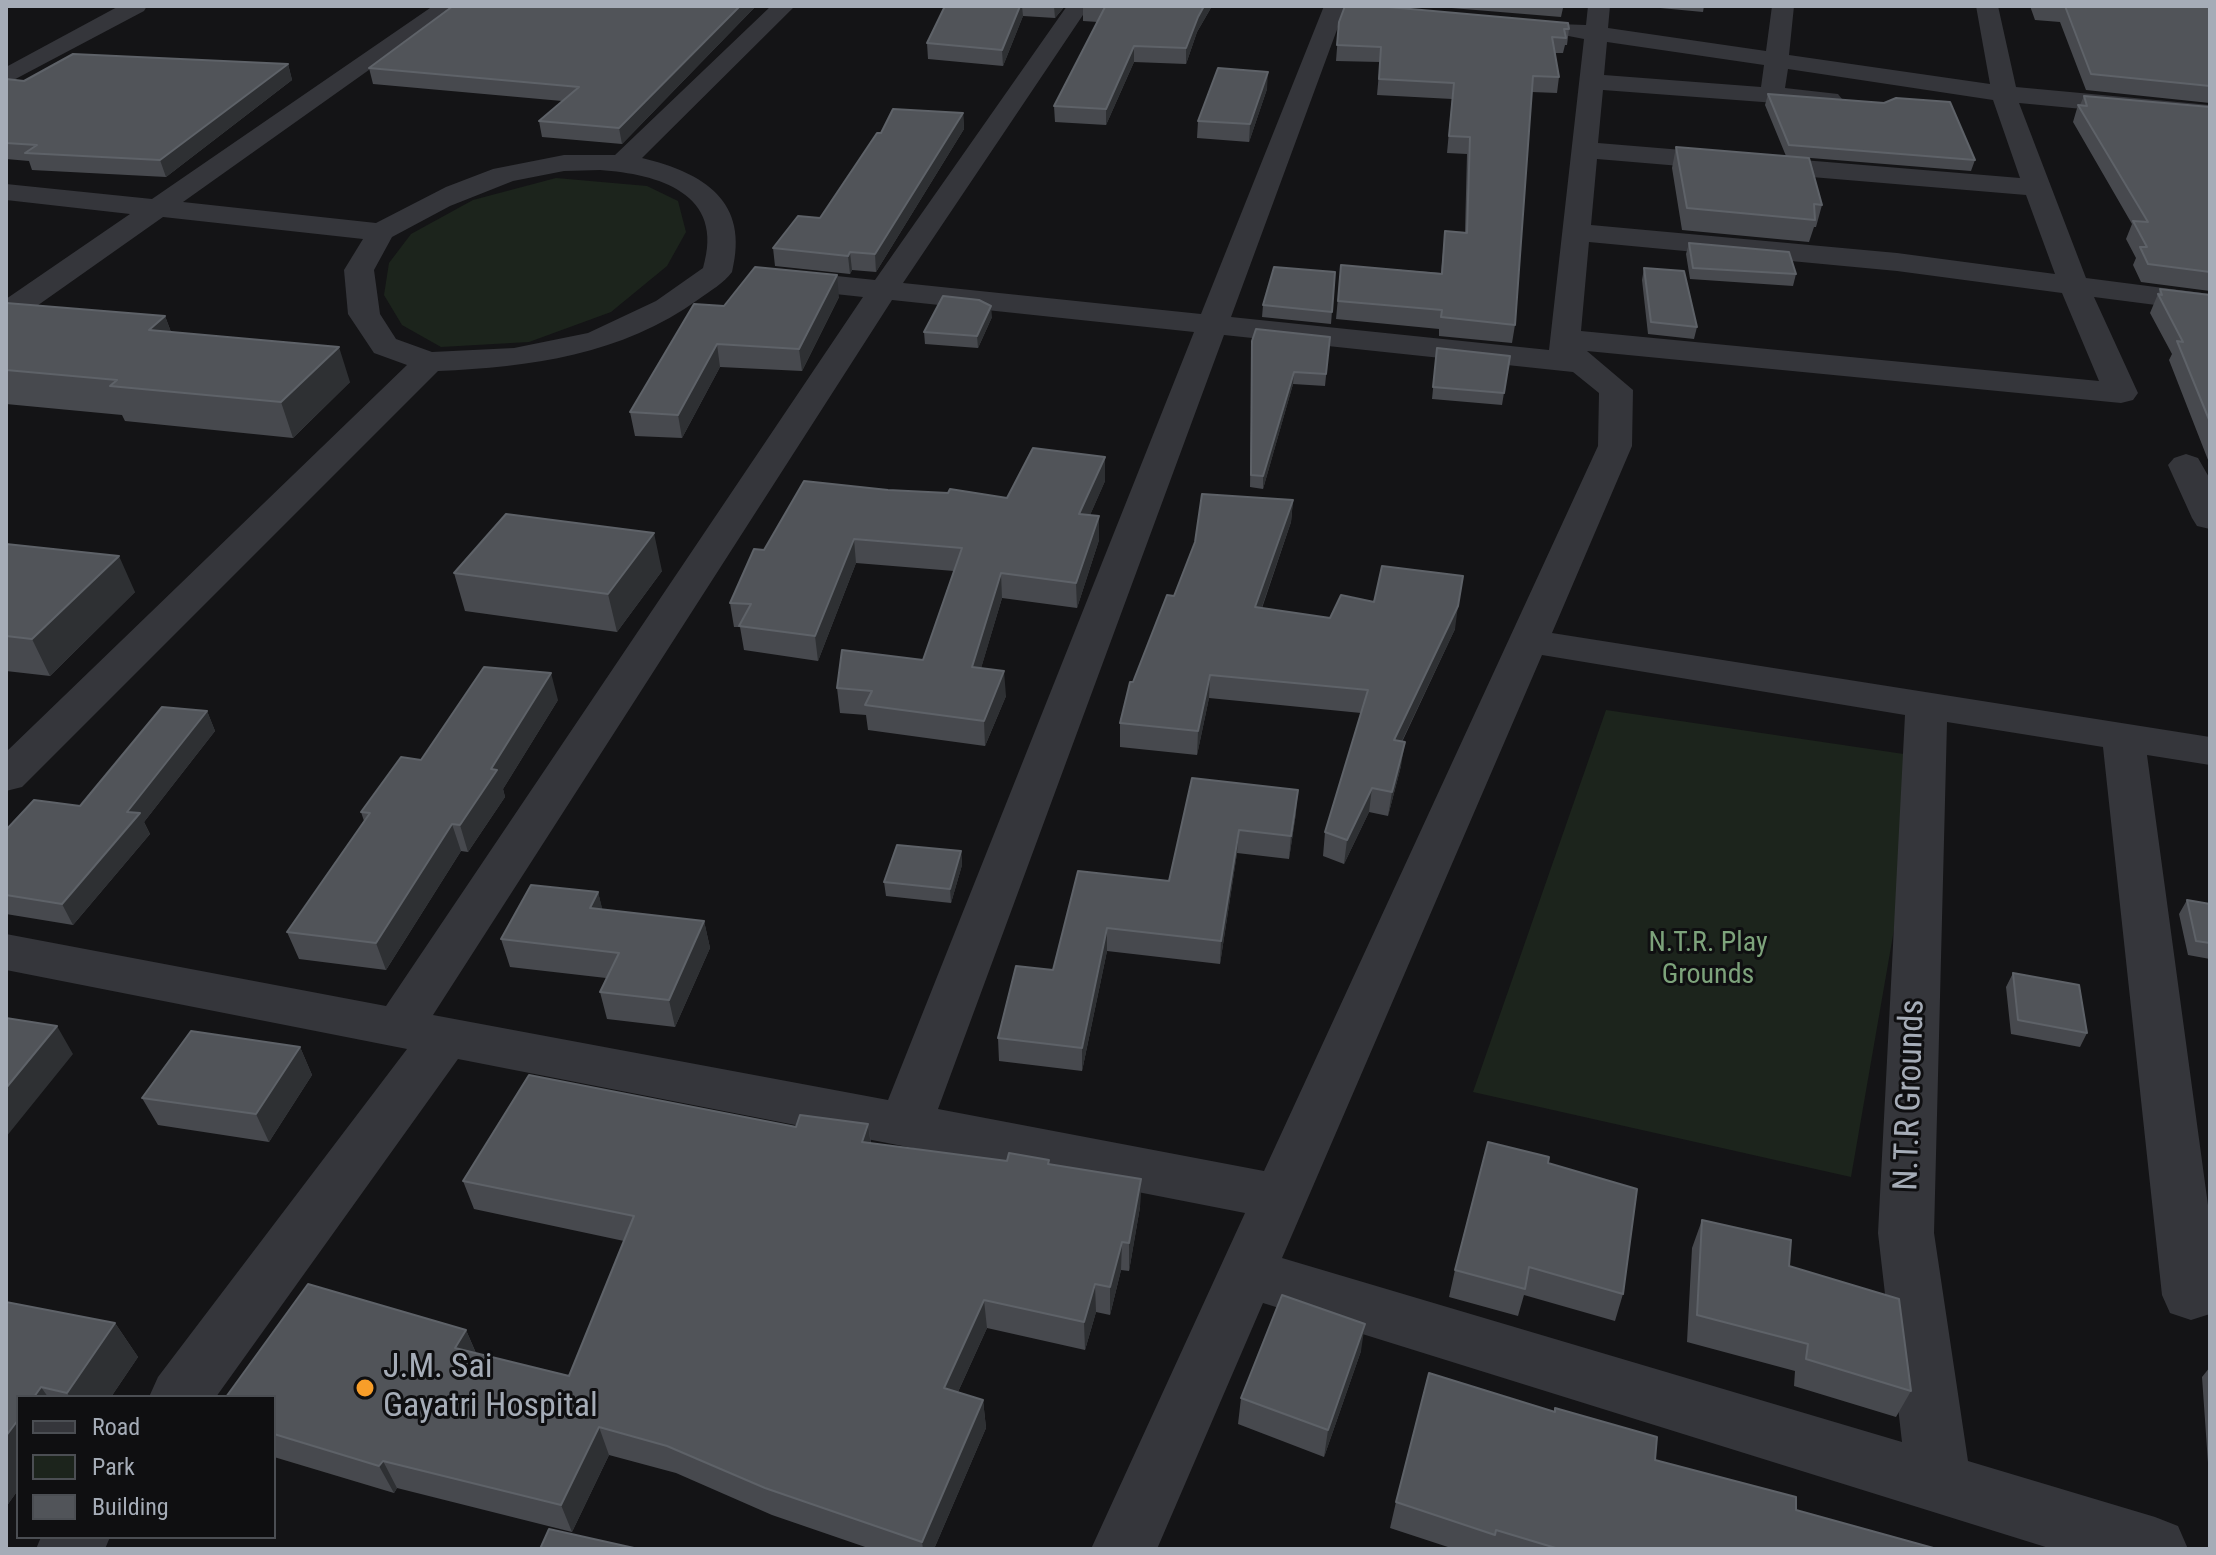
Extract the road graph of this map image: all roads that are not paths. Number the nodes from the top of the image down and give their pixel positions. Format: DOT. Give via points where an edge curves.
graph roads {
  1 [pos="136,6"];
  2 [pos="448,6"];
  3 [pos="784,6"];
  4 [pos="1078,6"];
  5 [pos="1783,6"];
  6 [pos="1987,6"];
  7 [pos="1333,7"];
  8 [pos="1598,21"];
  9 [pos="1544,26"];
  10 [pos="1776,61"];
  11 [pos="6,77"];
  12 [pos="1592,82"];
  13 [pos="1772,95"];
  14 [pos="1850,100"];
  15 [pos="2007,102"];
  16 [pos="1914,105"];
  17 [pos="2210,113"];
  18 [pos="1585,150"];
  19 [pos="624,161"];
  20 [pos="2037,188"];
  21 [pos="6,192"];
  22 [pos="157,209"];
  23 [pos="381,232"];
  24 [pos="1576,232"];
  25 [pos="717,272"];
  26 [pos="2074,285"];
  27 [pos="883,290"];
  28 [pos="2210,303"];
  29 [pos="6,313"];
  30 [pos="1214,324"];
  31 [pos="1574,351"];
  32 [pos="429,362"];
  33 [pos="2186,465"];
  34 [pos="2210,518"];
  35 [pos="1528,641"];
  36 [pos="1926,705"];
  37 [pos="2123,737"];
  38 [pos="2210,751"];
  39 [pos="6,777"];
  40 [pos="6,952"];
  41 [pos="421,1032"];
  42 [pos="905,1125"];
  43 [pos="1280,1197"];
  44 [pos="1247,1273"];
  45 [pos="2191,1295"];
  46 [pos="181,1395"];
  47 [pos="1939,1484"];
  48 [pos="1124,1549"];
  49 [pos="2155,1549"];
  1 -- 11 [label="street"];
  2 -- 22 [label="street"];
  3 -- 19 [label="street"];
  4 -- 27 [label="street"];
  5 -- 10 [label="street"];
  6 -- 15 [label="street"];
  7 -- 30 [label="street"];
  8 -- 9 [label="street"];
  8 -- 10 [label="street"];
  8 -- 12 [label="street"];
  10 -- 13 [label="street"];
  10 -- 15 [label="street"];
  12 -- 13 [label="street"];
  12 -- 18 [label="street"];
  13 -- 14 [label="street"];
  15 -- 16 [label="street"];
  15 -- 17 [label="street"];
  15 -- 20 [label="street"];
  18 -- 20 [label="street"];
  18 -- 24 [label="street"];
  19 -- 23 [label="street" via="504,175"];
  19 -- 25 [label="street" via="661,169 692,185 716,210 724,244"];
  20 -- 26 [label="street"];
  21 -- 22 [label="street"];
  22 -- 23 [label="street"];
  22 -- 29 [label="street"];
  23 -- 32 [label="street" via="359,270 364,314 385,346"];
  24 -- 26 [label="street" via="1897,262"];
  24 -- 31 [label="street"];
  25 -- 27 [label="street"];
  25 -- 32 [label="street" via="667,308 598,340 514,358"];
  26 -- 28 [label="street"];
  26 -- 31 [label="street" via="2121,393"];
  27 -- 30 [label="street"];
  27 -- 41 [label="street"];
  30 -- 31 [label="street"];
  30 -- 42 [label="street"];
  31 -- 35 [label="street" via="1616,390 1615,446"];
  32 -- 39 [label="street"];
  33 -- 34 [label="street"];
  35 -- 36 [label="street"];
  35 -- 43 [label="street"];
  36 -- 37 [label="street"];
  36 -- 47 [label="street, N.T.R Grounds" via="1906,1233"];
  37 -- 38 [label="street"];
  37 -- 45 [label="street"];
  40 -- 41 [label="street"];
  41 -- 42 [label="street"];
  41 -- 46 [label="street"];
  42 -- 43 [label="street"];
  43 -- 44 [label="street"];
  44 -- 47 [label="street"];
  44 -- 48 [label="street"];
  47 -- 49 [label="street"];
}
